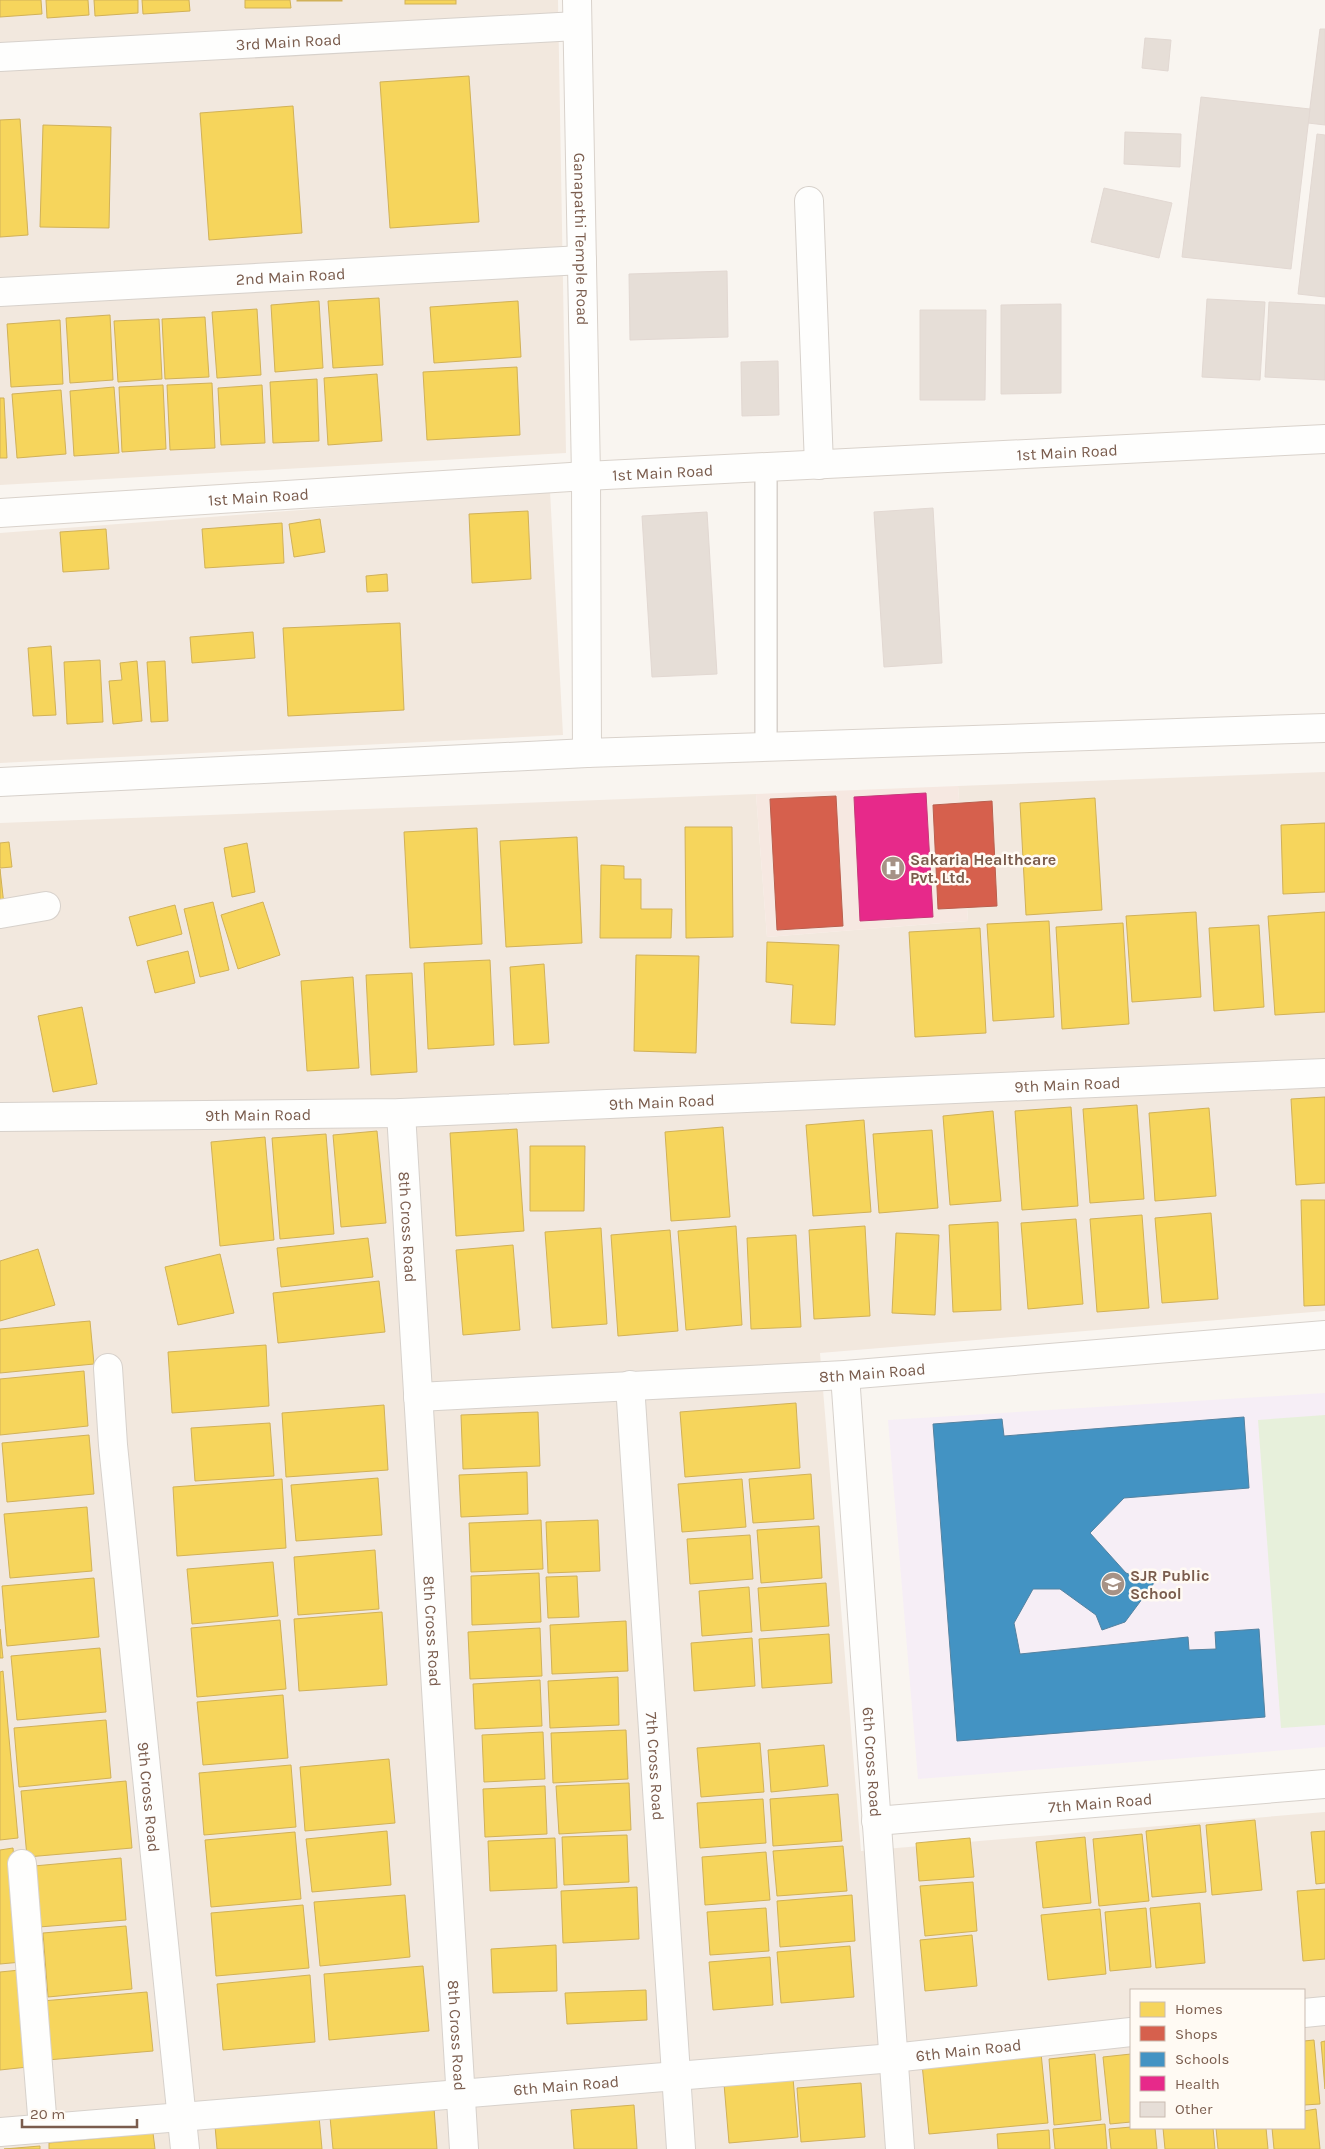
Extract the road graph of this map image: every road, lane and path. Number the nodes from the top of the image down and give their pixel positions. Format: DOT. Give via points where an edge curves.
graph roads {
  1 [pos="577,13"];
  2 [pos="0,57"];
  3 [pos="809,201"];
  4 [pos="582,260"];
  5 [pos="0,292"];
  6 [pos="1325,439"];
  7 [pos="819,465"];
  8 [pos="766,467"];
  9 [pos="586,476"];
  10 [pos="0,513"];
  11 [pos="1325,728"];
  12 [pos="766,747"];
  13 [pos="587,753"];
  14 [pos="0,782"];
  15 [pos="46,906"];
  16 [pos="0,914"];
  17 [pos="1325,1073"];
  18 [pos="401,1114"];
  19 [pos="0,1117"];
  20 [pos="1325,1336"];
  21 [pos="108,1368"];
  22 [pos="845,1375"];
  23 [pos="630,1386"];
  24 [pos="418,1397"];
  25 [pos="1325,1784"];
  26 [pos="876,1821"];
  27 [pos="22,1864"];
  28 [pos="1325,2010"];
  29 [pos="1305,2013"];
  30 [pos="1130,2032"];
  31 [pos="893,2058"];
  32 [pos="675,2077"];
  33 [pos="461,2095"];
  34 [pos="183,2118"];
  35 [pos="43,2128"];
  36 [pos="0,2132"];
  37 [pos="185,2149"];
  38 [pos="464,2149"];
  39 [pos="681,2149"];
  40 [pos="900,2149"];
  1 -- 2 [label="street, 3rd Main Road"];
  1 -- 4 [label="street, Ganapathi Temple Road"];
  3 -- 7 [label="street"];
  4 -- 5 [label="street, 2nd Main Road"];
  4 -- 9 [label="street, Ganapathi Temple Road"];
  6 -- 7 [label="street, 1st Main Road"];
  7 -- 8 [label="street, 1st Main Road"];
  8 -- 9 [label="street, 1st Main Road"];
  8 -- 12 [label="lane"];
  9 -- 10 [label="street, 1st Main Road"];
  9 -- 13 [label="street, Ganapathi Temple Road"];
  11 -- 12 [label="street"];
  12 -- 13 [label="street"];
  13 -- 14 [label="street"];
  15 -- 16 [label="street"];
  17 -- 18 [label="street, 9th Main Road"];
  18 -- 19 [label="street, 9th Main Road"];
  18 -- 24 [label="street, 8th Cross Road"];
  20 -- 22 [label="street, 8th Main Road"];
  21 -- 34 [label="street, 9th Cross Road" via="113,1445"];
  22 -- 23 [label="street, 8th Main Road"];
  22 -- 26 [label="street, 6th Cross Road"];
  23 -- 24 [label="street, 8th Main Road"];
  23 -- 32 [label="street, 7th Cross Road"];
  24 -- 33 [label="street, 8th Cross Road"];
  25 -- 26 [label="street, 7th Main Road"];
  26 -- 31 [label="street, 6th Cross Road"];
  27 -- 35 [label="street"];
  28 -- 29 [label="street"];
  30 -- 31 [label="street, 6th Main Road"];
  31 -- 32 [label="street, 6th Main Road"];
  31 -- 40 [label="street, 6th Cross Road"];
  32 -- 33 [label="street, 6th Main Road"];
  32 -- 39 [label="street, 7th Cross Road"];
  33 -- 34 [label="street, 6th Main Road"];
  33 -- 38 [label="street, 8th Cross Road"];
  34 -- 35 [label="street, 6th Main Road"];
  34 -- 37 [label="street, 9th Cross Road"];
  35 -- 36 [label="street, 6th Main Road"];
}
